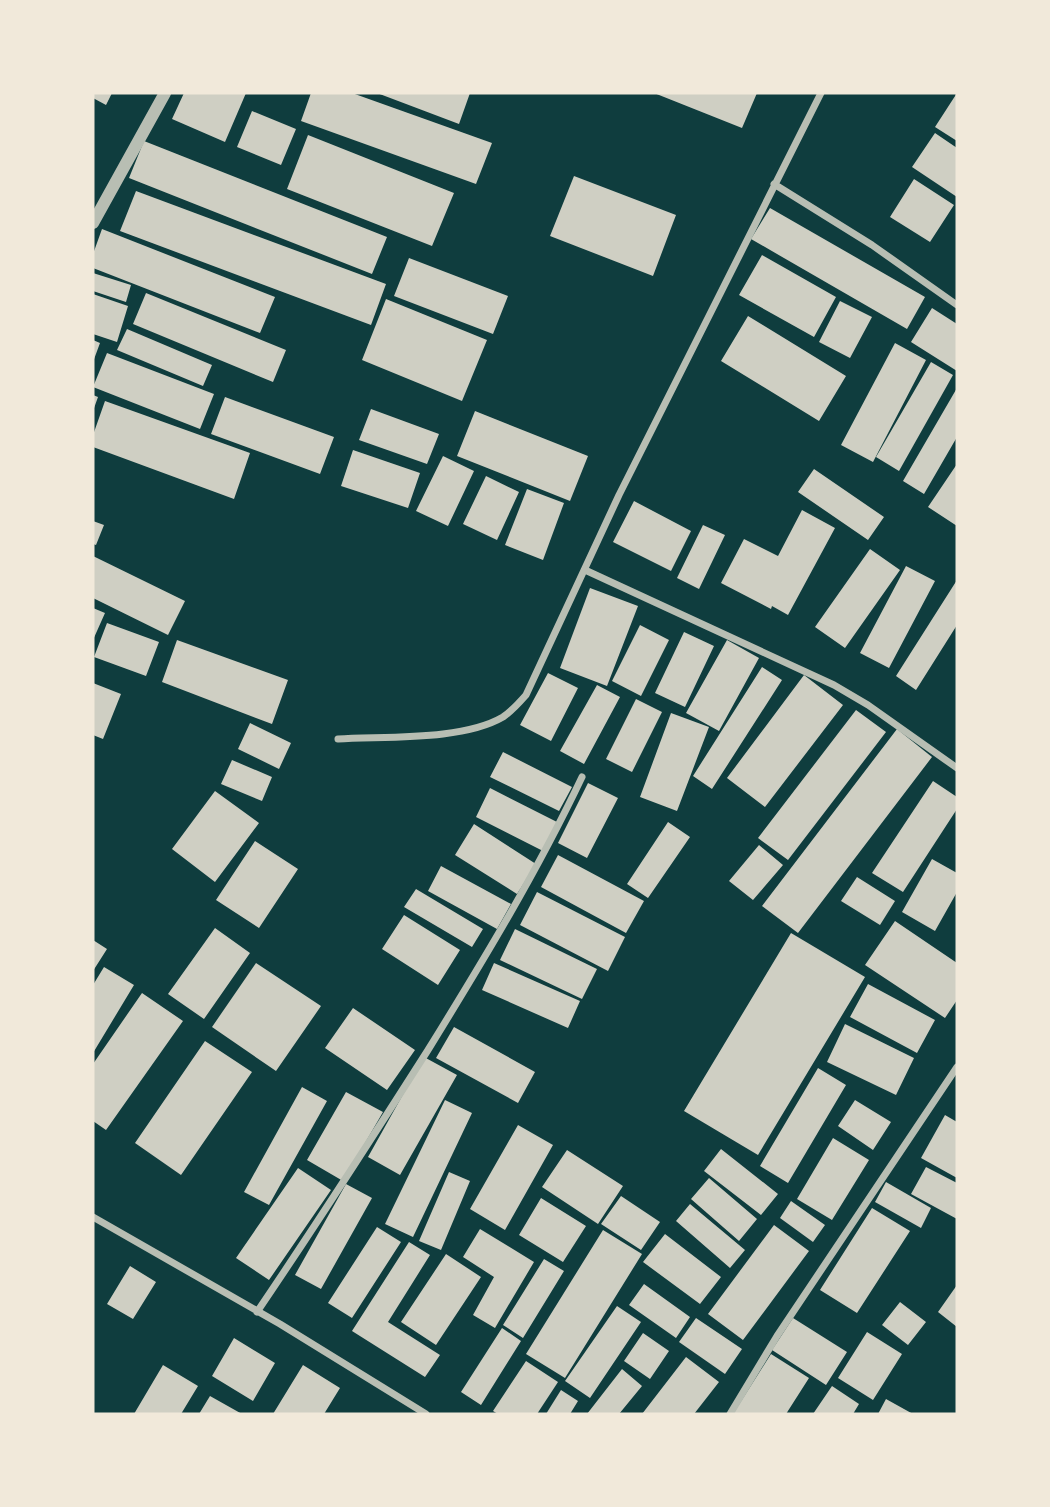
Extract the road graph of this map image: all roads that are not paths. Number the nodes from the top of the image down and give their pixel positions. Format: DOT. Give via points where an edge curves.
graph roads {
  1 [pos="165,93"];
  2 [pos="821,93"];
  3 [pos="774,184"];
  4 [pos="93,223"];
  5 [pos="957,305"];
  6 [pos="585,570"];
  7 [pos="338,739"];
  8 [pos="957,768"];
  9 [pos="582,777"];
  10 [pos="957,1067"];
  11 [pos="93,1217"];
  12 [pos="257,1312"];
  13 [pos="426,1414"];
  14 [pos="730,1414"];
  1 -- 4 [label="street"];
  2 -- 3 [label="street"];
  3 -- 5 [label="street" via="872,244"];
  3 -- 6 [label="street"];
  6 -- 7 [label="street" via="527,695 503,717 448,733"];
  6 -- 8 [label="street" via="834,685"];
  9 -- 12 [label="street" via="493,946 345,1182"];
  10 -- 14 [label="street"];
  11 -- 12 [label="street"];
  12 -- 13 [label="street"];
}
